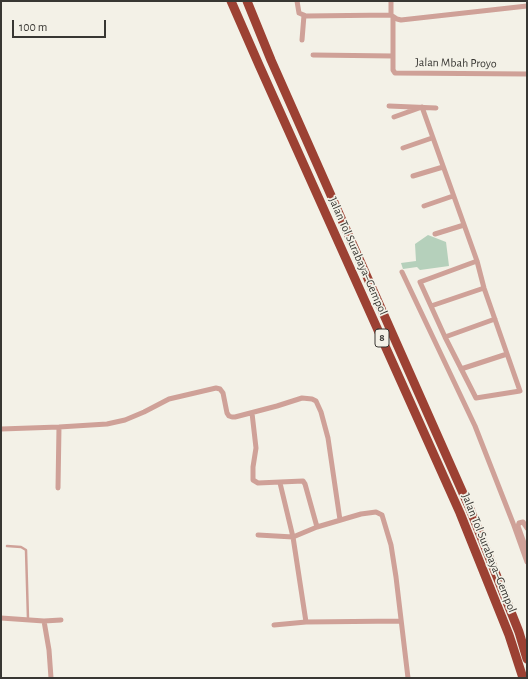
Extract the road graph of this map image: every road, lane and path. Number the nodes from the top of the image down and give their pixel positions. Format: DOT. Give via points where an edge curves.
graph roads {
  1 [pos="231,1"];
  2 [pos="247,1"];
  3 [pos="297,1"];
  4 [pos="391,1"];
  5 [pos="527,6"];
  6 [pos="304,15"];
  7 [pos="392,16"];
  8 [pos="302,40"];
  9 [pos="313,55"];
  10 [pos="393,56"];
  11 [pos="527,74"];
  12 [pos="389,106"];
  13 [pos="422,107"];
  14 [pos="436,108"];
  15 [pos="394,118"];
  16 [pos="432,138"];
  17 [pos="404,148"];
  18 [pos="443,167"];
  19 [pos="413,176"];
  20 [pos="453,196"];
  21 [pos="424,206"];
  22 [pos="464,225"];
  23 [pos="435,234"];
  24 [pos="477,261"];
  25 [pos="402,272"];
  26 [pos="484,288"];
  27 [pos="431,306"];
  28 [pos="494,319"];
  29 [pos="445,337"];
  30 [pos="507,354"];
  31 [pos="461,369"];
  32 [pos="520,391"];
  33 [pos="527,391"];
  34 [pos="252,413"];
  35 [pos="59,427"];
  36 [pos="1,428"];
  37 [pos="280,483"];
  38 [pos="58,488"];
  39 [pos="340,520"];
  40 [pos="524,521"];
  41 [pos="316,527"];
  42 [pos="527,528"];
  43 [pos="258,535"];
  44 [pos="293,537"];
  45 [pos="7,546"];
  46 [pos="527,551"];
  47 [pos="527,562"];
  48 [pos="1,618"];
  49 [pos="28,620"];
  50 [pos="61,620"];
  51 [pos="44,621"];
  52 [pos="401,621"];
  53 [pos="306,622"];
  54 [pos="274,625"];
  55 [pos="527,659"];
  56 [pos="51,678"];
  57 [pos="408,678"];
  58 [pos="523,678"];
  1 -- 58 [label="highway, Jalan Tol Surabaya–Gempol / 8" via="460,512 509,635"];
  2 -- 55 [label="highway, Jalan Tol Surabaya–Gempol / 8" via="470,509 519,632"];
  3 -- 6 [label="street" via="299,13"];
  4 -- 7 [label="street"];
  5 -- 7 [label="street" via="401,20"];
  6 -- 7 [label="street"];
  6 -- 8 [label="street"];
  7 -- 10 [label="street"];
  9 -- 10 [label="street"];
  10 -- 11 [label="street, Jalan Mbah Proyo" via="395,73"];
  12 -- 13 [label="street"];
  13 -- 14 [label="street"];
  13 -- 15 [label="street"];
  13 -- 16 [label="street"];
  16 -- 17 [label="street"];
  16 -- 18 [label="street"];
  18 -- 19 [label="street"];
  18 -- 20 [label="street"];
  20 -- 21 [label="street"];
  20 -- 22 [label="street"];
  22 -- 23 [label="street"];
  22 -- 24 [label="street"];
  24 -- 26 [label="street"];
  24 -- 27 [label="street" via="420,282"];
  25 -- 47 [label="street" via="475,426"];
  26 -- 27 [label="street"];
  26 -- 28 [label="street"];
  27 -- 29 [label="street"];
  28 -- 29 [label="street"];
  28 -- 30 [label="street"];
  29 -- 31 [label="street"];
  30 -- 31 [label="street"];
  30 -- 32 [label="street"];
  31 -- 32 [label="street" via="476,398"];
  32 -- 33 [label="street"];
  34 -- 35 [label="street" via="229,416 223,393 220,388 216,388 168,399 125,420 107,424"];
  34 -- 37 [label="street" via="256,448 252,467 253,480 258,483"];
  34 -- 39 [label="street" via="302,398 316,401 328,438"];
  35 -- 36 [label="street"];
  35 -- 38 [label="street"];
  37 -- 41 [label="street" via="304,482"];
  37 -- 44 [label="street"];
  39 -- 41 [label="street"];
  39 -- 52 [label="street" via="368,512 376,512 382,516 391,545"];
  40 -- 42 [label="street"];
  40 -- 46 [label="street" via="518,526"];
  41 -- 44 [label="street"];
  43 -- 44 [label="street"];
  44 -- 53 [label="street"];
  45 -- 49 [label="lane" via="26,550"];
  48 -- 49 [label="street"];
  49 -- 51 [label="street"];
  50 -- 51 [label="street"];
  51 -- 56 [label="street"];
  52 -- 53 [label="street"];
  52 -- 57 [label="street"];
  53 -- 54 [label="street"];
}
